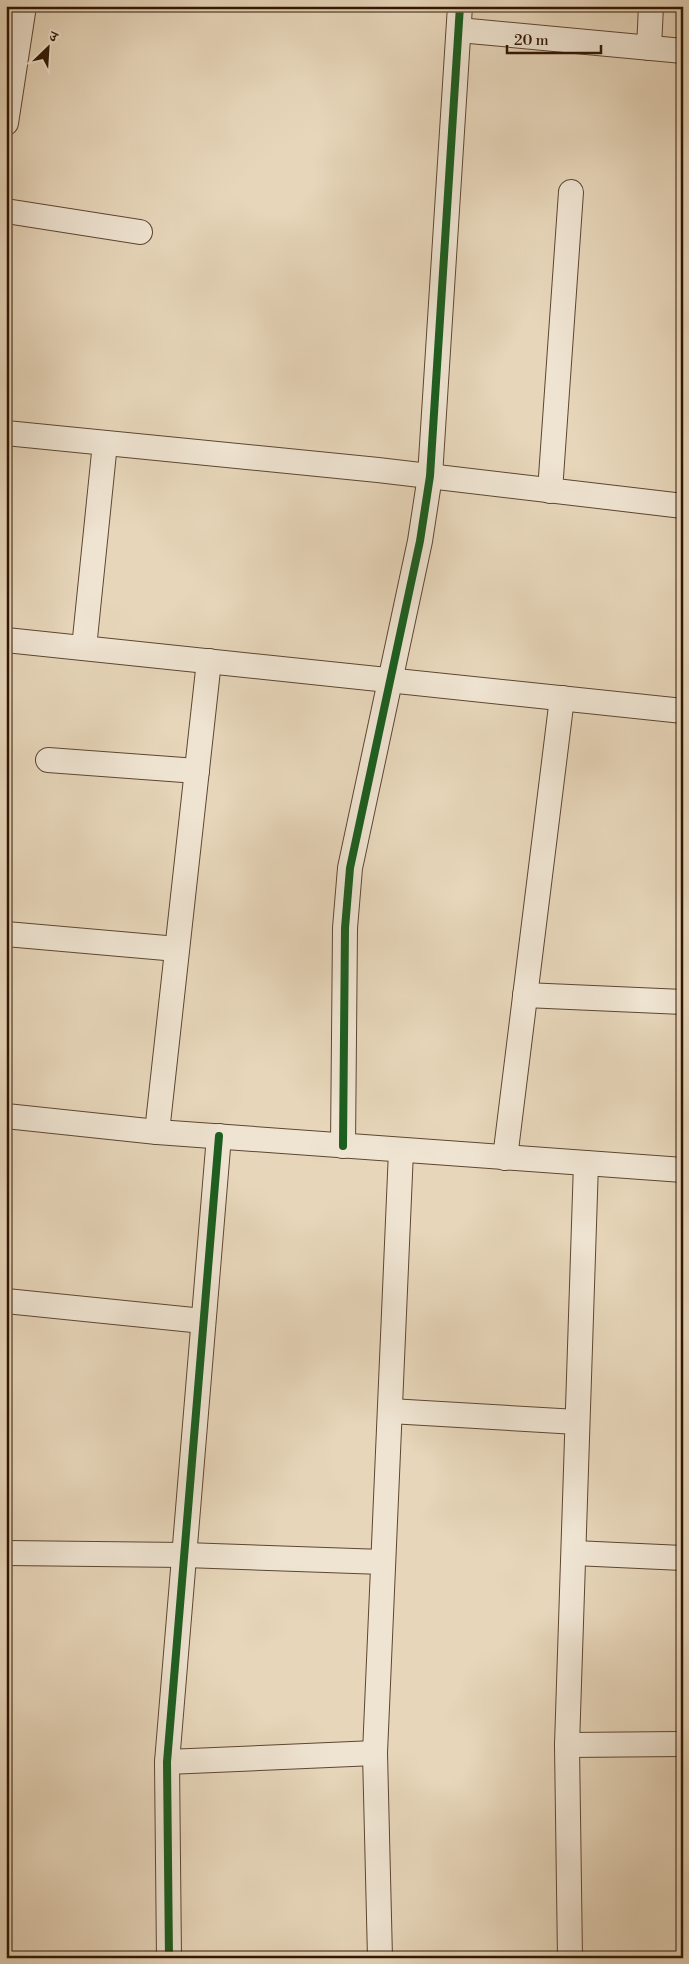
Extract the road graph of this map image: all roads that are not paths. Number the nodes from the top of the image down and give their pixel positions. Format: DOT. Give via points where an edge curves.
graph roads {
  1 [pos="24,6"];
  2 [pos="460,6"];
  3 [pos="651,6"];
  4 [pos="459,30"];
  5 [pos="649,48"];
  6 [pos="683,51"];
  7 [pos="9,81"];
  8 [pos="6,123"];
  9 [pos="572,192"];
  10 [pos="6,212"];
  11 [pos="140,232"];
  12 [pos="6,433"];
  13 [pos="105,443"];
  14 [pos="430,476"];
  15 [pos="550,491"];
  16 [pos="683,506"];
  17 [pos="6,640"];
  18 [pos="84,648"];
  19 [pos="208,661"];
  20 [pos="390,680"];
  21 [pos="562,698"];
  22 [pos="683,711"];
  23 [pos="48,760"];
  24 [pos="197,771"];
  25 [pos="6,934"];
  26 [pos="177,949"];
  27 [pos="525,995"];
  28 [pos="683,1002"];
  29 [pos="6,1116"];
  30 [pos="157,1132"];
  31 [pos="219,1136"];
  32 [pos="343,1146"];
  33 [pos="401,1151"];
  34 [pos="505,1158"];
  35 [pos="586,1163"];
  36 [pos="683,1170"];
  37 [pos="6,1301"];
  38 [pos="203,1321"];
  39 [pos="390,1411"];
  40 [pos="577,1422"];
  41 [pos="6,1553"];
  42 [pos="574,1553"];
  43 [pos="184,1555"];
  44 [pos="683,1558"];
  45 [pos="383,1562"];
  46 [pos="683,1744"];
  47 [pos="567,1745"];
  48 [pos="375,1753"];
  49 [pos="167,1762"];
  50 [pos="169,1958"];
  51 [pos="380,1958"];
  52 [pos="570,1958"];
  1 -- 7 [label="street"];
  2 -- 4 [label="street"];
  3 -- 5 [label="street"];
  4 -- 5 [label="street"];
  4 -- 14 [label="street"];
  5 -- 6 [label="street"];
  7 -- 8 [label="street"];
  9 -- 15 [label="street"];
  10 -- 11 [label="street"];
  12 -- 13 [label="street"];
  13 -- 14 [label="street"];
  13 -- 18 [label="street"];
  14 -- 15 [label="street"];
  14 -- 20 [label="street" via="420,541"];
  15 -- 16 [label="street"];
  17 -- 18 [label="street"];
  18 -- 19 [label="street"];
  19 -- 20 [label="street"];
  19 -- 24 [label="street"];
  20 -- 21 [label="street"];
  20 -- 32 [label="street" via="350,868 345,928"];
  21 -- 22 [label="street"];
  21 -- 27 [label="street"];
  23 -- 24 [label="street"];
  24 -- 26 [label="street"];
  25 -- 26 [label="street"];
  26 -- 30 [label="street"];
  27 -- 28 [label="street"];
  27 -- 34 [label="street"];
  29 -- 30 [label="street"];
  30 -- 31 [label="street"];
  31 -- 32 [label="street"];
  31 -- 38 [label="street"];
  32 -- 33 [label="street"];
  33 -- 34 [label="street"];
  33 -- 39 [label="street"];
  34 -- 35 [label="street"];
  35 -- 36 [label="street"];
  35 -- 40 [label="street"];
  37 -- 38 [label="street"];
  38 -- 43 [label="street"];
  39 -- 40 [label="street"];
  39 -- 45 [label="street"];
  40 -- 42 [label="street"];
  41 -- 43 [label="street"];
  42 -- 44 [label="street"];
  42 -- 47 [label="street"];
  43 -- 45 [label="street"];
  43 -- 49 [label="street"];
  45 -- 48 [label="street"];
  46 -- 47 [label="street"];
  47 -- 52 [label="street"];
  48 -- 49 [label="street"];
  48 -- 51 [label="street"];
  49 -- 50 [label="street"];
}
